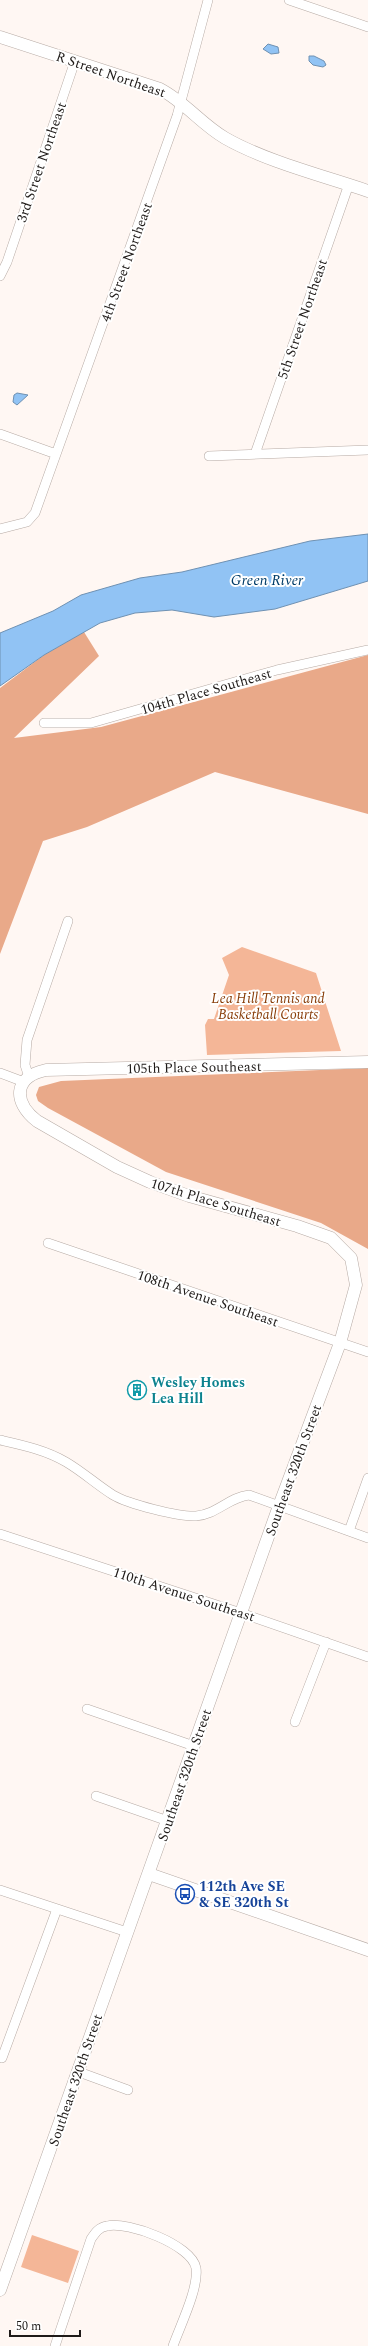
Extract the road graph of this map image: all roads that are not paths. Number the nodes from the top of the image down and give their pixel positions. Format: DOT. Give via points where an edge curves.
graph roads {
  1 [pos="208,0"];
  2 [pos="289,0"];
  3 [pos="368,27"];
  4 [pos="0,37"];
  5 [pos="75,62"];
  6 [pos="182,102"];
  7 [pos="348,184"];
  8 [pos="368,191"];
  9 [pos="0,276"];
  10 [pos="0,434"];
  11 [pos="368,450"];
  12 [pos="56,454"];
  13 [pos="255,454"];
  14 [pos="209,456"];
  15 [pos="0,529"];
  16 [pos="368,650"];
  17 [pos="44,723"];
  18 [pos="68,921"];
  19 [pos="368,1062"];
  20 [pos="0,1073"];
  21 [pos="27,1079"];
  22 [pos="48,1243"];
  23 [pos="351,1258"];
  24 [pos="340,1343"];
  25 [pos="368,1352"];
  26 [pos="0,1440"];
  27 [pos="368,1478"];
  28 [pos="279,1506"];
  29 [pos="349,1531"];
  30 [pos="0,1534"];
  31 [pos="368,1538"];
  32 [pos="242,1613"];
  33 [pos="326,1642"];
  34 [pos="368,1657"];
  35 [pos="87,1709"];
  36 [pos="295,1722"];
  37 [pos="194,1746"];
  38 [pos="96,1796"];
  39 [pos="168,1821"];
  40 [pos="149,1874"];
  41 [pos="0,1890"];
  42 [pos="57,1909"];
  43 [pos="127,1932"];
  44 [pos="368,1950"];
  45 [pos="2,2058"];
  46 [pos="79,2072"];
  47 [pos="128,2090"];
  48 [pos="0,2290"];
  49 [pos="55,2346"];
  50 [pos="173,2346"];
  1 -- 6 [label="street, 4th Street Northeast"];
  2 -- 3 [label="street"];
  4 -- 5 [label="street, R Street Northeast"];
  5 -- 6 [label="street, R Street Northeast" via="149,85"];
  5 -- 9 [label="street, 3rd Street Northeast"];
  6 -- 7 [label="street, R Street Northeast" via="203,123 238,145"];
  6 -- 12 [label="street, 4th Street Northeast"];
  7 -- 8 [label="street, R Street Northeast"];
  7 -- 13 [label="street, 5th Street Northeast"];
  10 -- 12 [label="street"];
  11 -- 13 [label="street"];
  12 -- 15 [label="street, 4th Street Northeast" via="31,519"];
  13 -- 14 [label="street"];
  16 -- 17 [label="street, 104th Place Southeast" via="278,670 91,724"];
  18 -- 21 [label="street" via="27,1040"];
  19 -- 21 [label="street, 105th Place Southeast" via="63,1070 39,1072"];
  20 -- 21 [label="street"];
  21 -- 23 [label="street, 107th Place Southeast" via="19,1094 21,1104 27,1113 48,1128 117,1167 169,1190 315,1232 336,1242"];
  22 -- 24 [label="street, 108th Avenue Southeast"];
  23 -- 24 [label="street, Southeast 320th Street" via="356,1285"];
  24 -- 25 [label="street, 108th Avenue Southeast"];
  24 -- 28 [label="street, Southeast 320th Street"];
  26 -- 28 [label="street" via="22,1445 66,1462 105,1490 126,1501 196,1516 214,1510 232,1499 249,1495"];
  27 -- 29 [label="street"];
  28 -- 29 [label="street"];
  28 -- 32 [label="street, Southeast 320th Street"];
  29 -- 31 [label="street"];
  30 -- 32 [label="street, 110th Avenue Southeast"];
  32 -- 33 [label="street, 110th Avenue Southeast"];
  32 -- 37 [label="street, Southeast 320th Street"];
  33 -- 34 [label="street, 110th Avenue Southeast"];
  33 -- 36 [label="street"];
  35 -- 37 [label="street"];
  37 -- 39 [label="street, Southeast 320th Street"];
  38 -- 39 [label="street"];
  39 -- 40 [label="street, Southeast 320th Street"];
  40 -- 43 [label="street, Southeast 320th Street"];
  40 -- 44 [label="street"];
  41 -- 42 [label="street"];
  42 -- 43 [label="street"];
  42 -- 45 [label="street"];
  43 -- 46 [label="street, Southeast 320th Street"];
  46 -- 47 [label="street"];
  46 -- 48 [label="street, Southeast 320th Street"];
  49 -- 50 [label="street" via="88,2246 100,2228 122,2226 165,2240 184,2250 194,2261 195,2282"];
}
